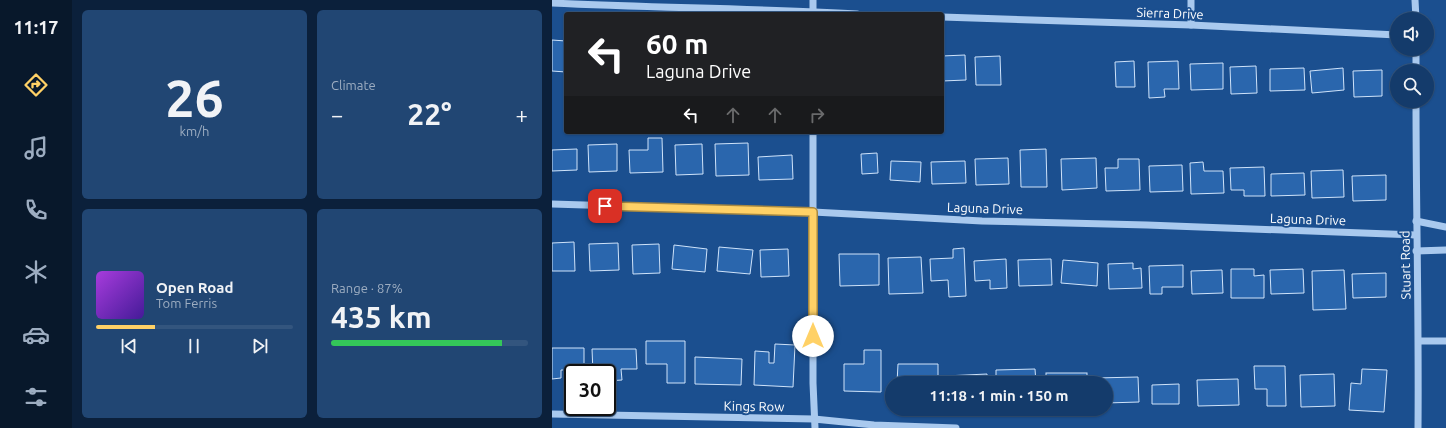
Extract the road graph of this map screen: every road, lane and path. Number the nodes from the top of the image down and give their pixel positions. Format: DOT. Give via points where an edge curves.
graph roads {
  1 [pos="812,0"];
  2 [pos="1191,0"];
  3 [pos="1415,0"];
  4 [pos="552,3"];
  5 [pos="792,12"];
  6 [pos="813,12"];
  7 [pos="1416,12"];
  8 [pos="944,17"];
  9 [pos="1191,25"];
  10 [pos="1390,35"];
  11 [pos="1416,108"];
  12 [pos="813,134"];
  13 [pos="552,204"];
  14 [pos="813,212"];
  15 [pos="1416,221"];
  16 [pos="1446,227"];
  17 [pos="1416,235"];
  18 [pos="1446,250"];
  19 [pos="1416,252"];
  20 [pos="1419,341"];
  21 [pos="1446,341"];
  22 [pos="552,414"];
  23 [pos="814,419"];
  24 [pos="815,428"];
  25 [pos="956,428"];
  26 [pos="1418,428"];
  1 -- 6 [label="street"];
  2 -- 9 [label="street"];
  3 -- 7 [label="street"];
  4 -- 5 [label="street"];
  8 -- 9 [label="street, Sierra Drive"];
  9 -- 10 [label="street, Sierra Drive"];
  11 -- 15 [label="street, Stuart Road"];
  12 -- 14 [label="street"];
  13 -- 14 [label="street, Laguna Drive"];
  14 -- 17 [label="street, Laguna Drive" via="982,221"];
  14 -- 23 [label="street"];
  15 -- 16 [label="street"];
  15 -- 17 [label="street, Stuart Road"];
  17 -- 19 [label="street, Stuart Road"];
  18 -- 19 [label="street"];
  19 -- 20 [label="street, Stuart Road"];
  20 -- 21 [label="street"];
  20 -- 26 [label="street, Stuart Road"];
  22 -- 23 [label="street, Kings Row"];
  23 -- 24 [label="street"];
  23 -- 25 [label="street, Kings Row" via="874,425"];
}
